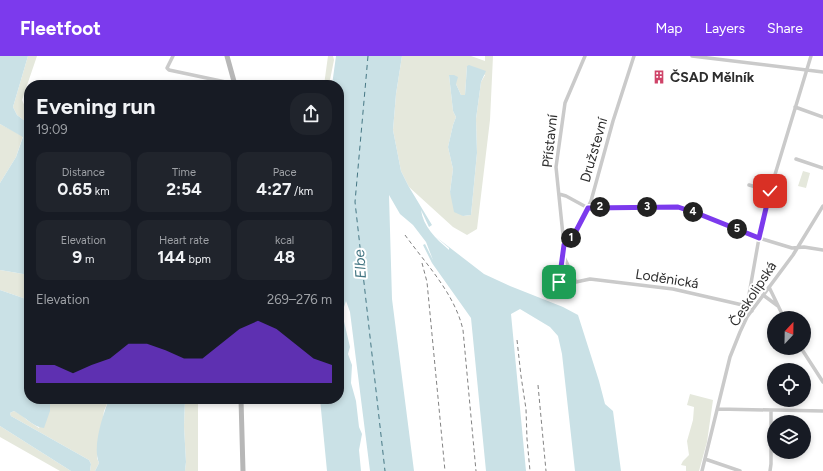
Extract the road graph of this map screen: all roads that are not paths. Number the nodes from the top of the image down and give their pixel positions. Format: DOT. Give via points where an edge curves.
graph roads {
  1 [pos="173,56"];
  2 [pos="227,56"];
  3 [pos="585,56"];
  4 [pos="634,56"];
  5 [pos="692,56"];
  6 [pos="811,56"];
  7 [pos="807,70"];
  8 [pos="823,72"];
  9 [pos="213,80"];
  10 [pos="234,80"];
  11 [pos="795,107"];
  12 [pos="823,117"];
  13 [pos="796,159"];
  14 [pos="823,168"];
  15 [pos="750,185"];
  16 [pos="770,191"];
  17 [pos="559,194"];
  18 [pos="823,206"];
  19 [pos="588,208"];
  20 [pos="759,238"];
  21 [pos="564,245"];
  22 [pos="797,248"];
  23 [pos="823,250"];
  24 [pos="564,257"];
  25 [pos="559,282"];
  26 [pos="576,282"];
  27 [pos="769,287"];
  28 [pos="763,295"];
  29 [pos="747,306"];
  30 [pos="779,307"];
  31 [pos="752,311"];
  32 [pos="781,311"];
  33 [pos="806,355"];
  34 [pos="823,382"];
  35 [pos="241,404"];
  36 [pos="718,409"];
  37 [pos="771,410"];
  38 [pos="823,411"];
  39 [pos="705,459"];
  40 [pos="243,471"];
  41 [pos="702,471"];
  42 [pos="740,471"];
  43 [pos="770,471"];
  1 -- 9 [label="street" via="166,68 169,70"];
  2 -- 10 [label="street"];
  3 -- 17 [label="street, Přístavní" via="565,103 556,167"];
  4 -- 19 [label="street, Družstevní"];
  5 -- 7 [label="street"];
  6 -- 7 [label="street"];
  7 -- 8 [label="street"];
  7 -- 11 [label="street"];
  11 -- 12 [label="street"];
  11 -- 16 [label="street"];
  13 -- 14 [label="street"];
  15 -- 16 [label="street"];
  16 -- 20 [label="street"];
  17 -- 19 [label="street"];
  17 -- 21 [label="street, Přístavní"];
  18 -- 22 [label="street, Českolipská"];
  19 -- 20 [label="street" via="678,207"];
  19 -- 21 [label="street, Družstevní" via="576,231"];
  20 -- 22 [label="street"];
  20 -- 29 [label="street"];
  21 -- 24 [label="street, Přístavní"];
  22 -- 23 [label="street"];
  22 -- 27 [label="street, Českolipská"];
  24 -- 25 [label="street, Přístavní"];
  24 -- 26 [label="street, Přístavní"];
  26 -- 29 [label="street, Loděnická" via="590,279 673,289"];
  27 -- 28 [label="street, Českolipská"];
  27 -- 30 [label="street"];
  28 -- 30 [label="street"];
  28 -- 31 [label="street, Českolipská"];
  29 -- 31 [label="street"];
  30 -- 32 [label="street"];
  31 -- 36 [label="street, Českolipská" via="730,357"];
  33 -- 34 [label="street"];
  35 -- 40 [label="street"];
  36 -- 37 [label="street"];
  36 -- 39 [label="street, Českolipská"];
  37 -- 38 [label="street"];
  37 -- 43 [label="street"];
  39 -- 41 [label="street, Českolipská"];
  39 -- 42 [label="street"];
}
